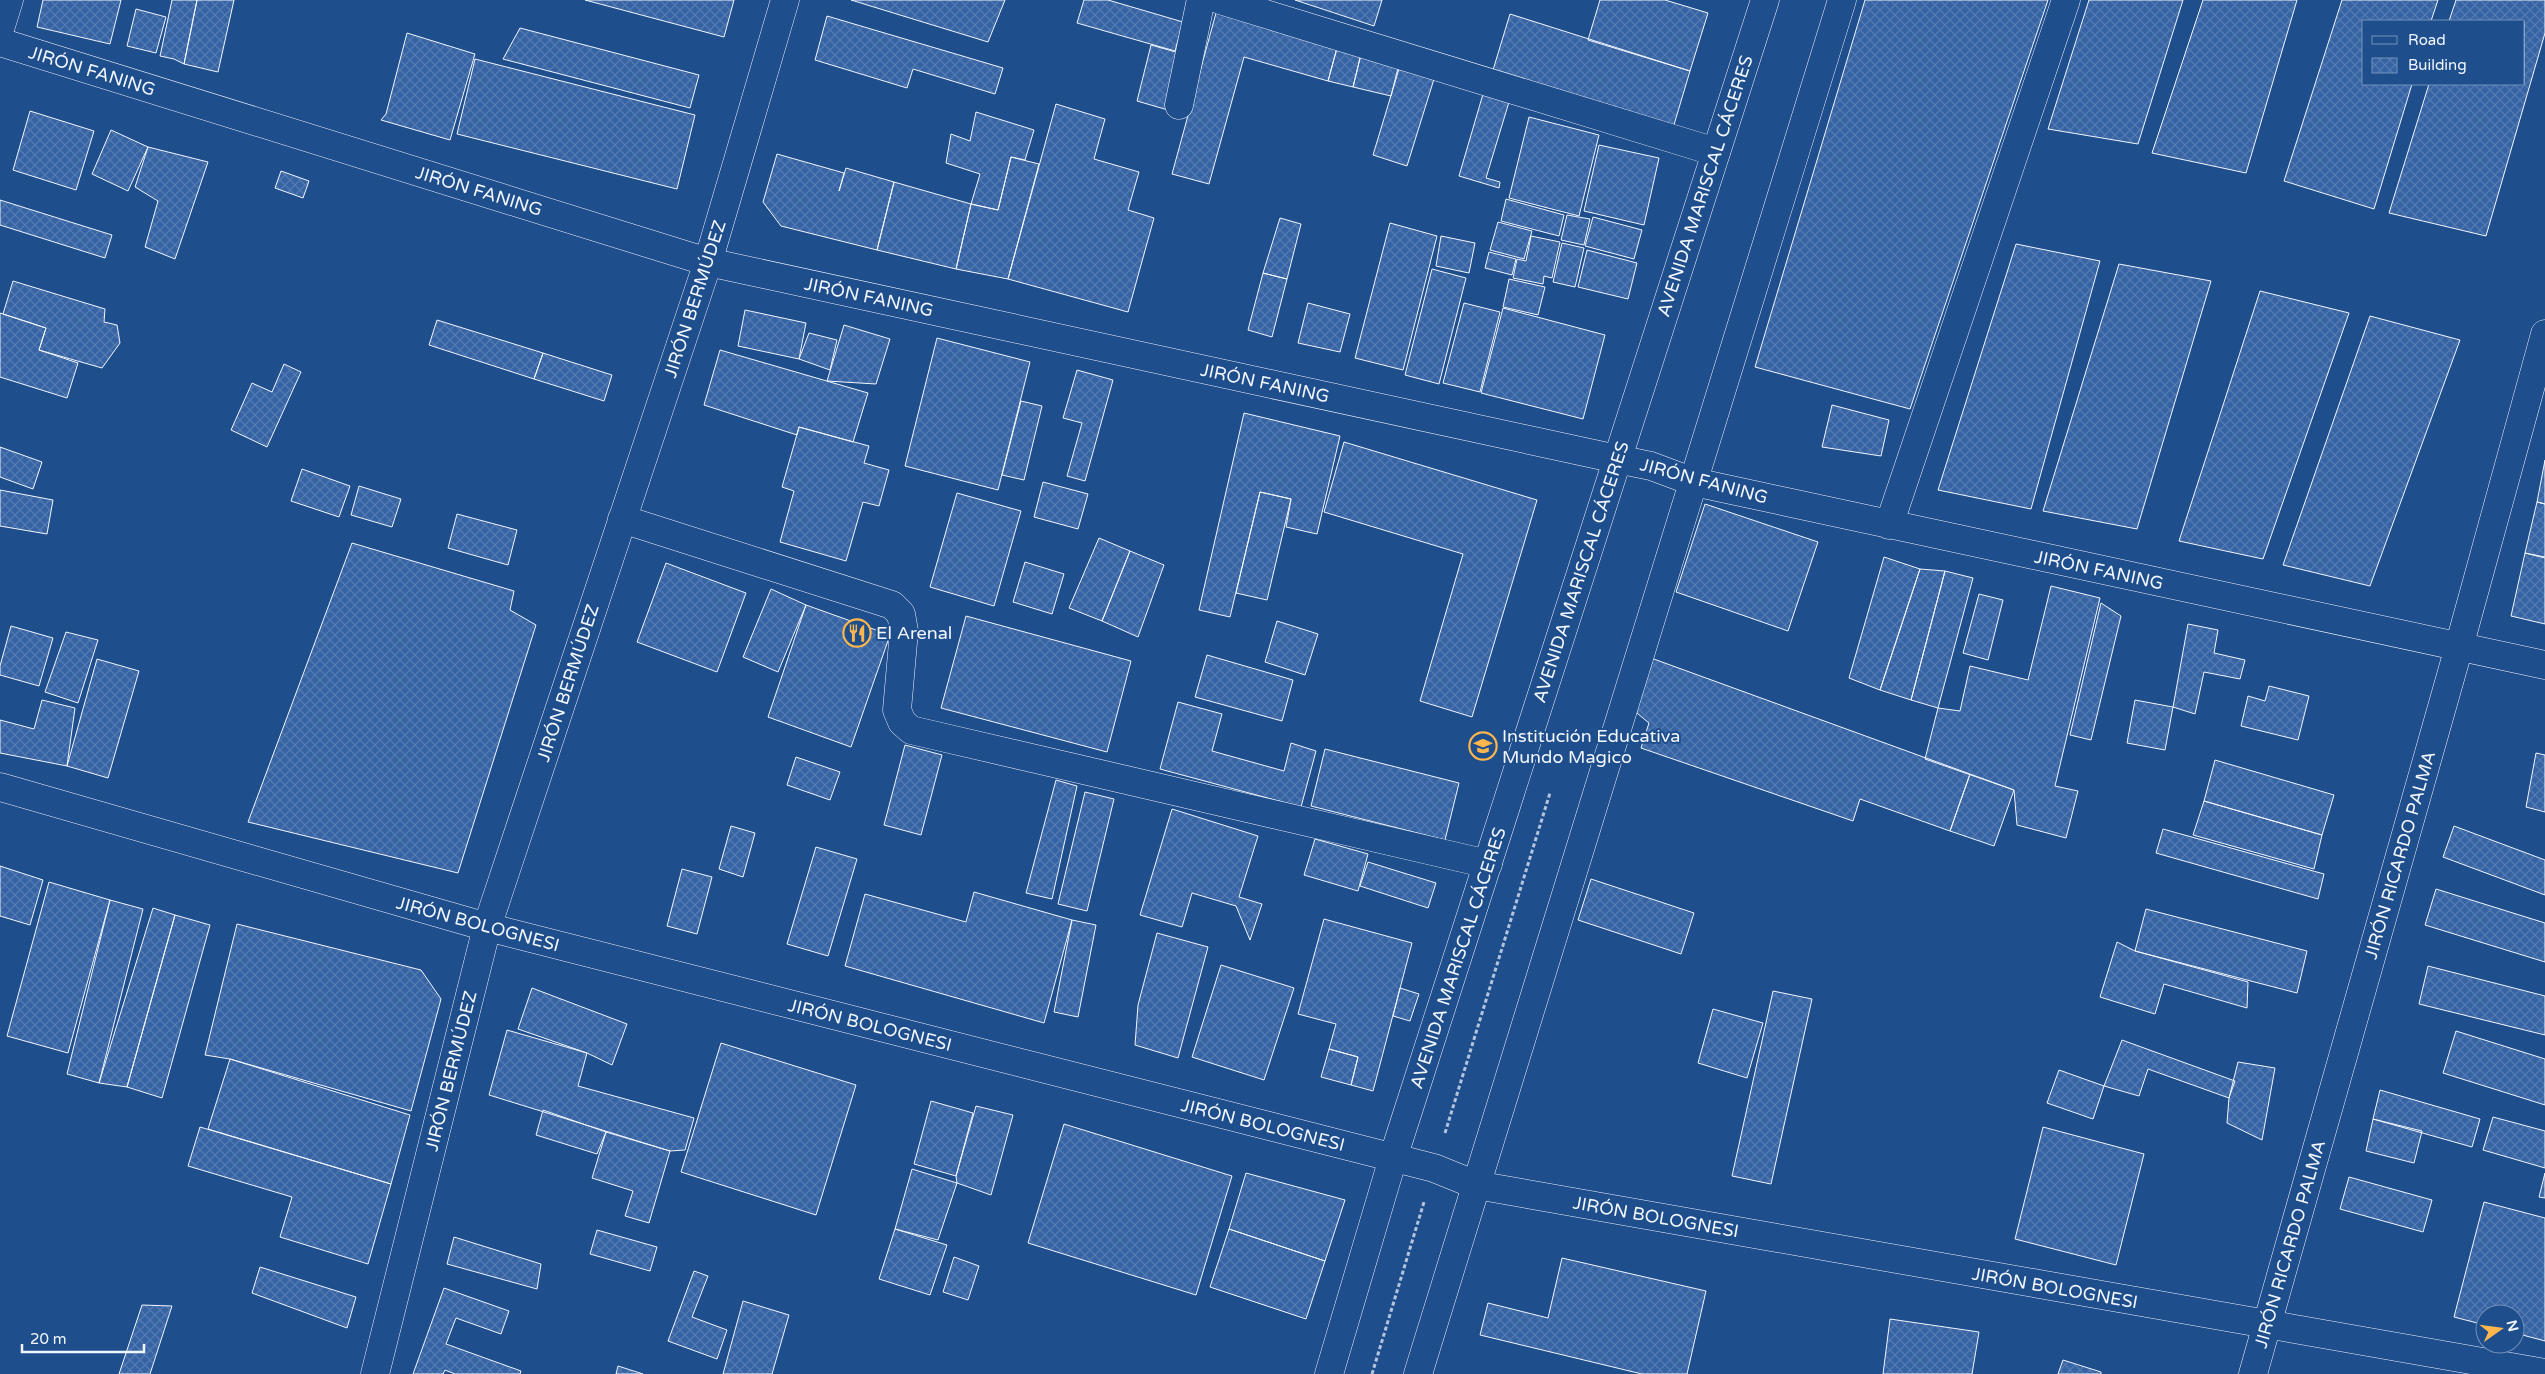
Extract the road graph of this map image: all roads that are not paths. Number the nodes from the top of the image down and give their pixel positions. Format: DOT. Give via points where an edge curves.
graph roads {
  1 [pos="9,0"];
  2 [pos="785,0"];
  3 [pos="1203,0"];
  4 [pos="1220,0"];
  5 [pos="1765,0"];
  6 [pos="1842,0"];
  7 [pos="2066,0"];
  8 [pos="0,29"];
  9 [pos="0,42"];
  10 [pos="1179,105"];
  11 [pos="1716,152"];
  12 [pos="708,262"];
  13 [pos="2545,334"];
  14 [pos="1617,459"];
  15 [pos="1694,482"];
  16 [pos="622,520"];
  17 [pos="1889,525"];
  18 [pos="2459,647"];
  19 [pos="2545,665"];
  20 [pos="0,788"];
  21 [pos="1488,864"];
  22 [pos="487,927"];
  23 [pos="1393,1158"];
  24 [pos="1476,1184"];
  25 [pos="2267,1326"];
  26 [pos="2545,1373"];
  27 [pos="375,1374"];
  28 [pos="1329,1374"];
  29 [pos="1418,1374"];
  30 [pos="2253,1374"];
  1 -- 8 [label="street"];
  2 -- 12 [label="street, JIRÓN BERMÚDEZ"];
  3 -- 10 [label="street"];
  4 -- 11 [label="street"];
  5 -- 11 [label="street, AVENIDA MARISCAL CÁCERES"];
  6 -- 15 [label="street"];
  7 -- 17 [label="street"];
  9 -- 12 [label="street, JIRÓN FANING"];
  11 -- 14 [label="street, AVENIDA MARISCAL CÁCERES"];
  12 -- 14 [label="street, JIRÓN FANING"];
  12 -- 16 [label="street, JIRÓN BERMÚDEZ"];
  13 -- 18 [label="street, JIRÓN RICARDO PALMA"];
  14 -- 15 [label="street, JIRÓN FANING" via="1651,466"];
  14 -- 21 [label="street, AVENIDA MARISCAL CÁCERES"];
  15 -- 17 [label="street, JIRÓN FANING"];
  15 -- 24 [label="street"];
  16 -- 21 [label="street" via="892,605 901,614 904,631 897,710 902,722 911,730"];
  16 -- 22 [label="street, JIRÓN BERMÚDEZ"];
  17 -- 18 [label="street, JIRÓN FANING"];
  18 -- 19 [label="street, JIRÓN FANING"];
  18 -- 25 [label="street, JIRÓN RICARDO PALMA"];
  20 -- 22 [label="street, JIRÓN BOLOGNESI"];
  21 -- 23 [label="street, AVENIDA MARISCAL CÁCERES"];
  22 -- 23 [label="street, JIRÓN BOLOGNESI"];
  22 -- 27 [label="street, JIRÓN BERMÚDEZ"];
  23 -- 24 [label="street, JIRÓN BOLOGNESI" via="1434,1168"];
  23 -- 28 [label="street, AVENIDA MARISCAL CÁCERES"];
  24 -- 25 [label="street, JIRÓN BOLOGNESI"];
  24 -- 29 [label="street"];
  25 -- 26 [label="street, JIRÓN BOLOGNESI"];
  25 -- 30 [label="street, JIRÓN RICARDO PALMA"];
}
